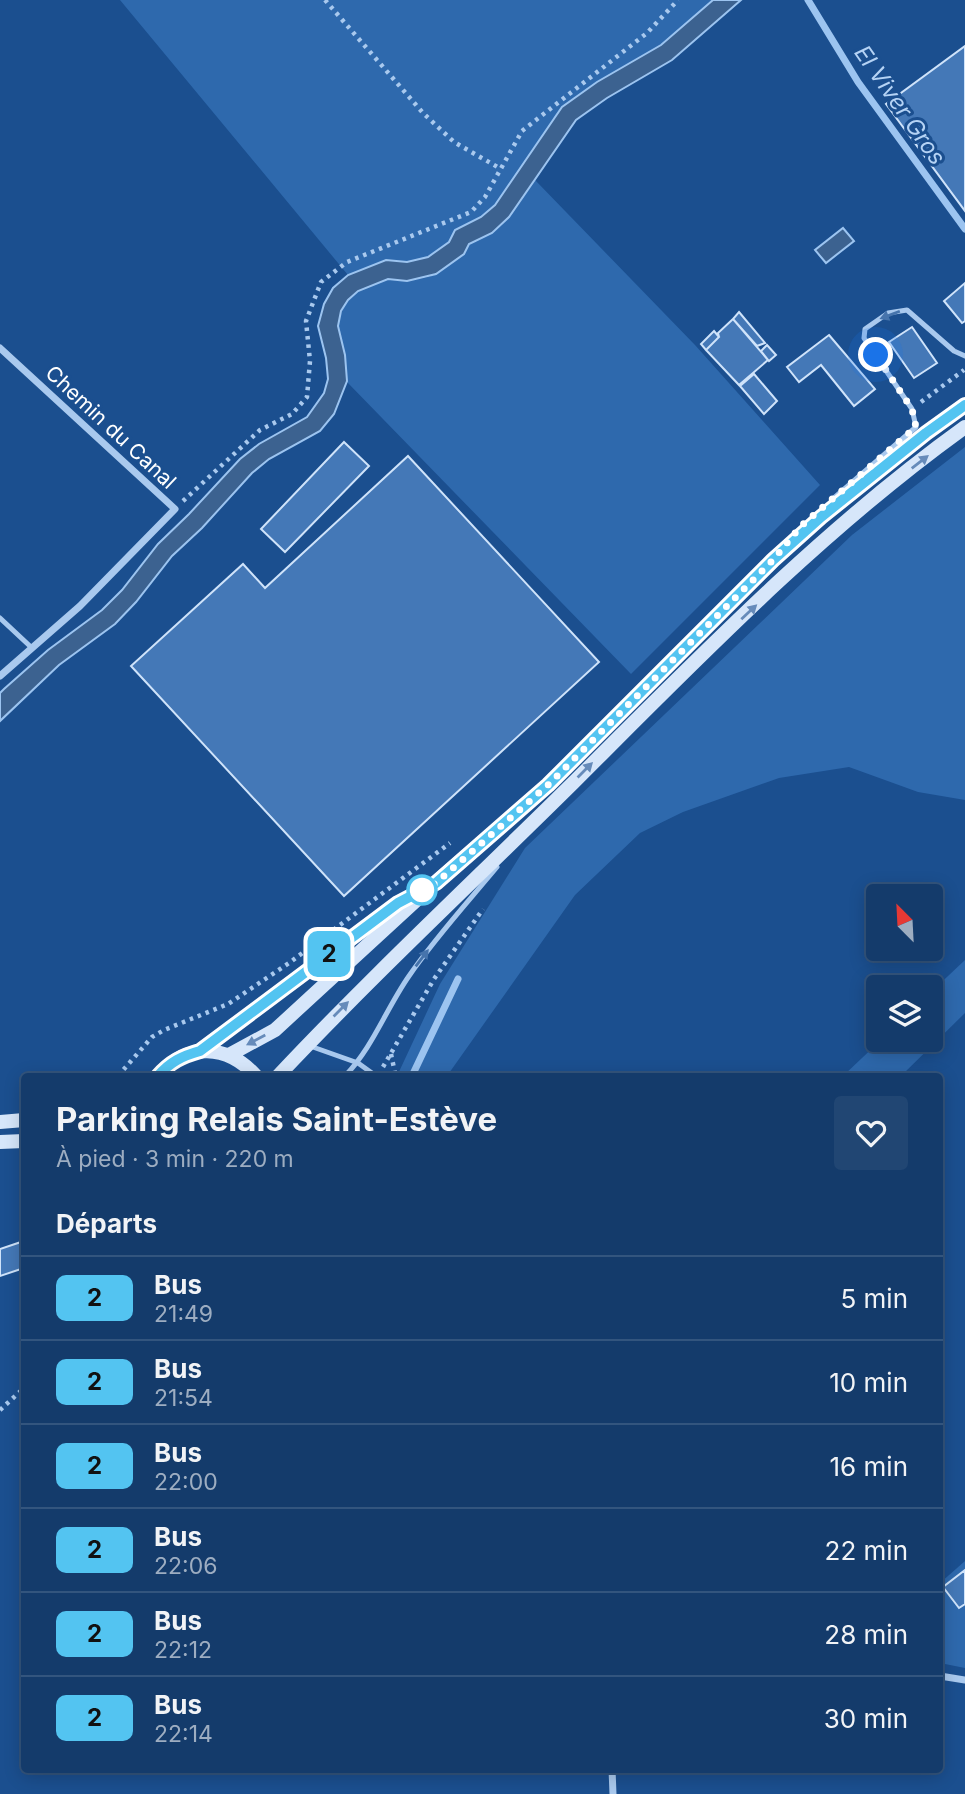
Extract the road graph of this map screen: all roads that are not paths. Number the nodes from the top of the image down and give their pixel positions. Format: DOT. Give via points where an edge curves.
graph roads {
  1 [pos="0,348"];
  2 [pos="965,356"];
  3 [pos="965,405"];
  4 [pos="965,427"];
  5 [pos="773,560"];
  6 [pos="0,618"];
  7 [pos="32,648"];
  8 [pos="0,676"];
  9 [pos="537,818"];
  10 [pos="436,883"];
  11 [pos="307,1045"];
  12 [pos="200,1051"];
  13 [pos="229,1055"];
  14 [pos="358,1063"];
  15 [pos="162,1073"];
  16 [pos="253,1073"];
  17 [pos="281,1073"];
  18 [pos="348,1073"];
  19 [pos="372,1073"];
  20 [pos="21,1120"];
  21 [pos="0,1122"];
  22 [pos="21,1141"];
  23 [pos="0,1142"];
  24 [pos="943,1676"];
  25 [pos="965,1680"];
  26 [pos="612,1773"];
  27 [pos="613,1794"];
  1 -- 7 [label="street, Chemin du Canal" via="175,509"];
  2 -- 5 [label="lane, one-way" via="907,310 888,313 865,329 864,338 912,409 916,427 801,526"];
  3 -- 5 [label="main road"];
  9 -- 4 [label="main road, one-way" via="842,523"];
  5 -- 10 [label="main road" via="548,785"];
  6 -- 7 [label="lane"];
  7 -- 8 [label="street, Chemin du Canal"];
  11 -- 9 [label="main road, one-way"];
  14 -- 9 [label="lane, one-way" via="407,978"];
  10 -- 12 [label="lane" via="398,903"];
  10 -- 13 [label="main road, one-way" via="275,1030"];
  11 -- 14 [label="lane"];
  11 -- 17 [label="main road"];
  12 -- 13 [label="main road"];
  12 -- 15 [label="main road" via="176,1060"];
  13 -- 16 [label="main road"];
  14 -- 18 [label="lane"];
  14 -- 19 [label="lane"];
  20 -- 21 [label="main road"];
  22 -- 23 [label="main road"];
  24 -- 25 [label="street"];
  26 -- 27 [label="street"];
}
